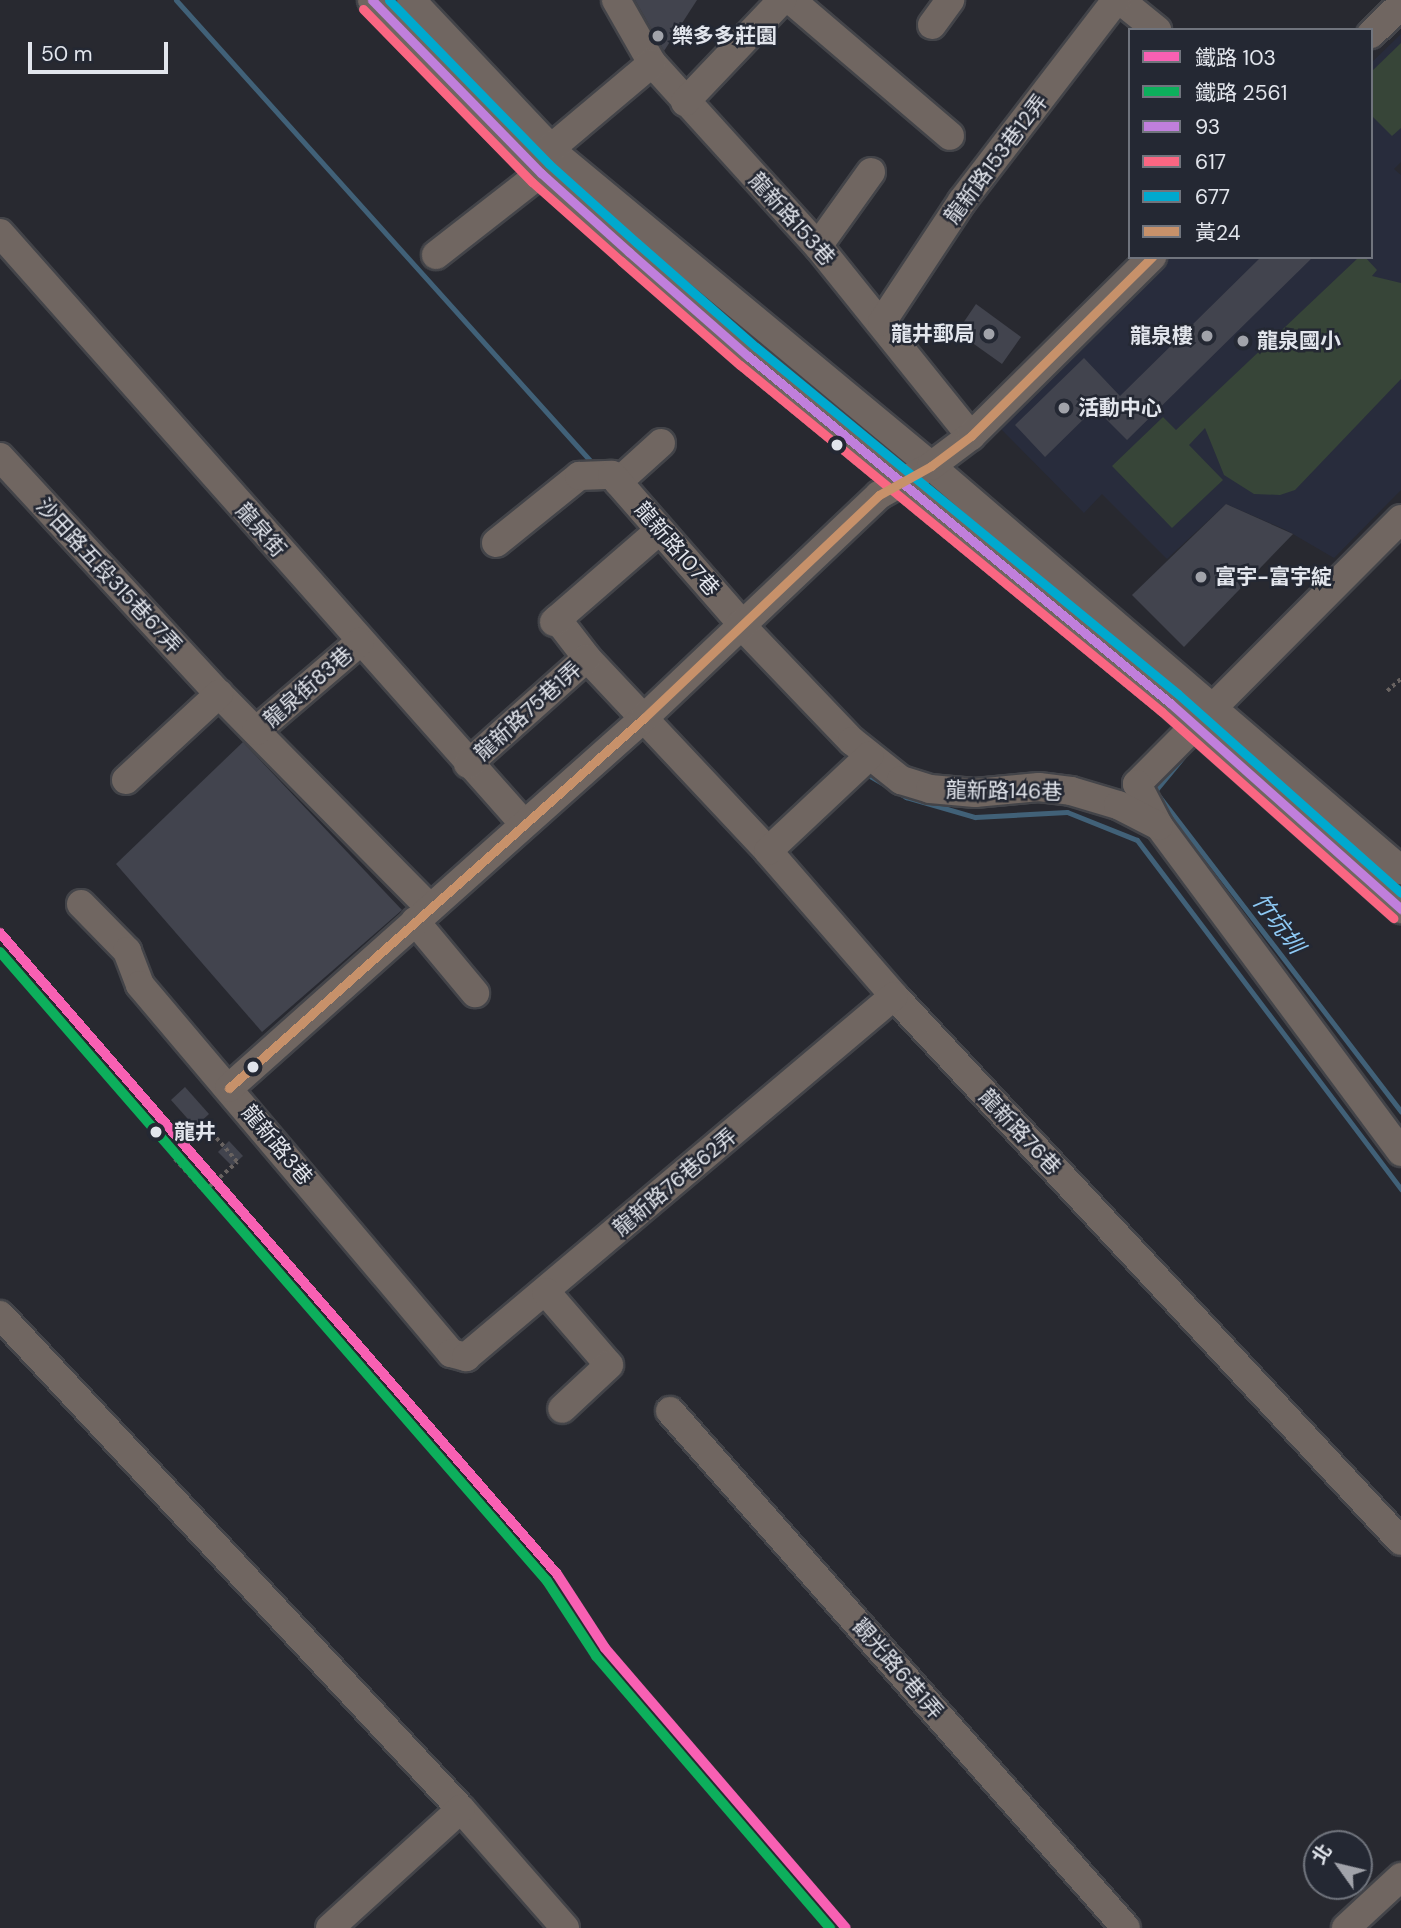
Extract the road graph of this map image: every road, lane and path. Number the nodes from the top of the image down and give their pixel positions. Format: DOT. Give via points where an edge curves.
graph roads {
  1 [pos="372,0"];
  2 [pos="411,0"];
  3 [pos="616,0"];
  4 [pos="782,0"];
  5 [pos="791,0"];
  6 [pos="950,0"];
  7 [pos="1120,0"];
  8 [pos="1401,5"];
  9 [pos="932,25"];
  10 [pos="1155,28"];
  11 [pos="1373,32"];
  12 [pos="652,63"];
  13 [pos="685,102"];
  14 [pos="950,136"];
  15 [pos="541,162"];
  16 [pos="871,172"];
  17 [pos="0,233"];
  18 [pos="818,246"];
  19 [pos="436,255"];
  20 [pos="1150,259"];
  21 [pos="882,322"];
  22 [pos="971,436"];
  23 [pos="662,443"];
  24 [pos="0,457"];
  25 [pos="931,466"];
  26 [pos="608,477"];
  27 [pos="903,481"];
  28 [pos="1401,519"];
  29 [pos="655,534"];
  30 [pos="496,543"];
  31 [pos="736,627"];
  32 [pos="360,642"];
  33 [pos="587,658"];
  34 [pos="1401,679"];
  35 [pos="1387,691"];
  36 [pos="219,694"];
  37 [pos="1216,708"];
  38 [pos="644,718"];
  39 [pos="1196,728"];
  40 [pos="256,731"];
  41 [pos="862,763"];
  42 [pos="468,764"];
  43 [pos="126,780"];
  44 [pos="524,824"];
  45 [pos="1159,826"];
  46 [pos="768,850"];
  47 [pos="1398,861"];
  48 [pos="81,904"];
  49 [pos="1401,909"];
  50 [pos="423,915"];
  51 [pos="475,993"];
  52 [pos="894,996"];
  53 [pos="229,1088"];
  54 [pos="209,1129"];
  55 [pos="1401,1152"];
  56 [pos="175,1159"];
  57 [pos="546,1292"];
  58 [pos="0,1315"];
  59 [pos="451,1353"];
  60 [pos="562,1409"];
  61 [pos="670,1411"];
  62 [pos="1401,1541"];
  63 [pos="461,1809"];
  64 [pos="1401,1877"];
  65 [pos="330,1928"];
  66 [pos="565,1928"];
  67 [pos="1126,1928"];
  68 [pos="1346,1928"];
  1 -- 15 [label="street"];
  2 -- 15 [label="street"];
  3 -- 12 [label="street, 龍新路153巷"];
  4 -- 13 [label="street"];
  5 -- 14 [label="street"];
  6 -- 9 [label="street"];
  7 -- 10 [label="street"];
  7 -- 21 [label="street, 龍新路153巷12弄" via="962,201"];
  8 -- 11 [label="street"];
  12 -- 13 [label="street, 龍新路153巷"];
  12 -- 15 [label="street"];
  13 -- 18 [label="street, 龍新路153巷"];
  15 -- 19 [label="street"];
  15 -- 25 [label="street" via="750,320"];
  15 -- 27 [label="street" via="748,356"];
  16 -- 18 [label="street"];
  17 -- 32 [label="street, 龍泉街"];
  18 -- 21 [label="street, 龍新路153巷"];
  20 -- 22 [label="street"];
  21 -- 22 [label="street, 龍新路153巷"];
  22 -- 25 [label="street"];
  23 -- 26 [label="street"];
  24 -- 36 [label="street, 沙田路五段315巷67弄"];
  25 -- 27 [label="street"];
  25 -- 37 [label="street" via="1184,686"];
  26 -- 29 [label="street, 龍新路107巷"];
  26 -- 30 [label="street" via="579,476"];
  27 -- 31 [label="street" via="879,495"];
  27 -- 39 [label="street"];
  28 -- 37 [label="street"];
  29 -- 31 [label="street, 龍新路107巷"];
  29 -- 33 [label="street, 龍新路76巷" via="555,621"];
  31 -- 38 [label="street"];
  31 -- 41 [label="street, 龍新路146巷"];
  32 -- 40 [label="street, 龍泉街83巷"];
  32 -- 42 [label="street, 龍泉街"];
  33 -- 38 [label="street, 龍新路76巷"];
  33 -- 42 [label="street, 龍新路75巷1弄"];
  34 -- 35 [label="path"];
  36 -- 40 [label="street, 沙田路五段315巷67弄"];
  36 -- 43 [label="street"];
  37 -- 39 [label="street"];
  37 -- 47 [label="street"];
  38 -- 44 [label="street"];
  38 -- 46 [label="street, 龍新路76巷"];
  39 -- 45 [label="street" via="1137,784"];
  39 -- 49 [label="street"];
  40 -- 50 [label="street, 沙田路五段315巷67弄"];
  41 -- 45 [label="street, 龍新路146巷" via="930,789 975,793 1039,787 1071,791 1118,805"];
  41 -- 46 [label="street"];
  42 -- 44 [label="street, 龍泉街"];
  44 -- 50 [label="street"];
  45 -- 55 [label="street"];
  46 -- 52 [label="street, 龍新路76巷"];
  48 -- 53 [label="street, 龍新路3巷" via="127,951 141,985"];
  50 -- 51 [label="street, 沙田路五段315巷67弄"];
  50 -- 53 [label="street"];
  52 -- 57 [label="street, 龍新路76巷62弄"];
  52 -- 62 [label="street, 龍新路76巷"];
  53 -- 59 [label="street, 龍新路3巷"];
  54 -- 56 [label="path" via="237,1162 204,1191"];
  57 -- 59 [label="street, 龍新路76巷62弄" via="466,1357"];
  57 -- 60 [label="street" via="609,1365"];
  58 -- 63 [label="street"];
  61 -- 67 [label="street, 觀光路6巷1弄"];
  63 -- 65 [label="street"];
  63 -- 66 [label="street"];
  64 -- 68 [label="street"];
}
